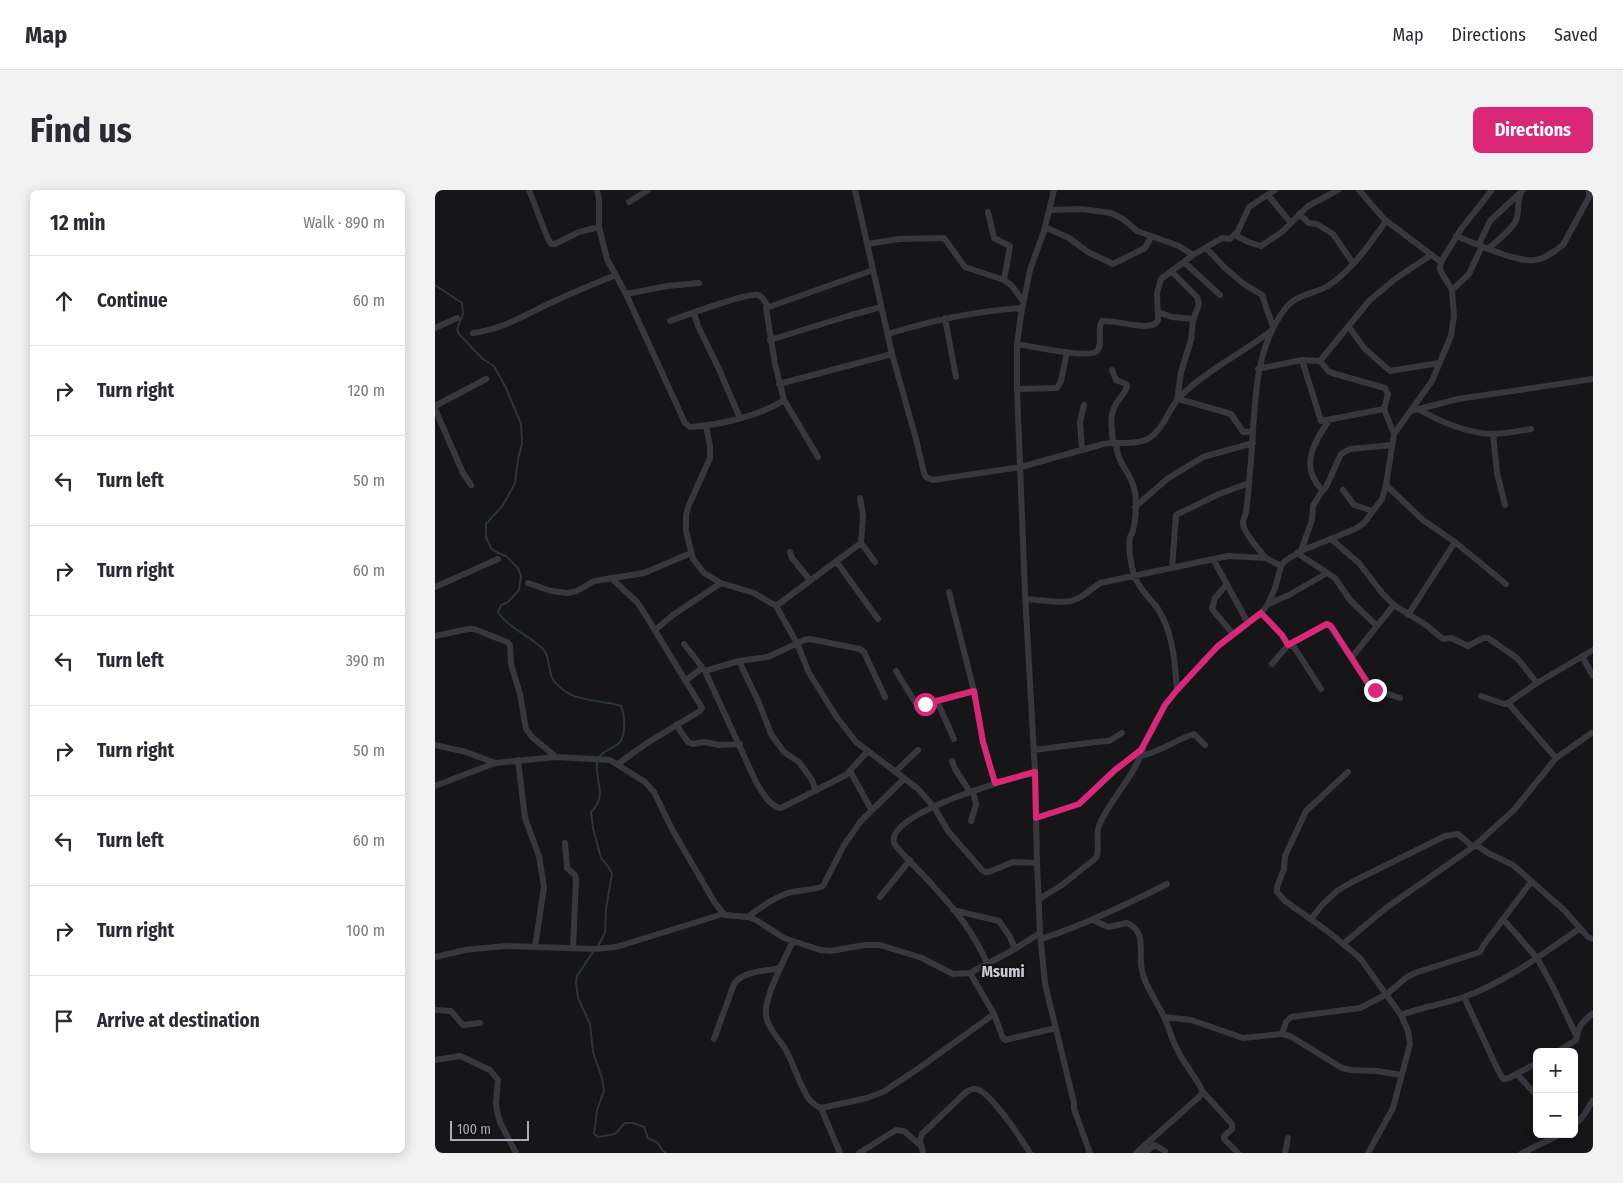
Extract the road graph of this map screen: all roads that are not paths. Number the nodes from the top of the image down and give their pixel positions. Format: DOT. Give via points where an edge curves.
graph roads {
  1 [pos="529,190"];
  2 [pos="597,190"];
  3 [pos="648,190"];
  4 [pos="855,190"];
  5 [pos="1054,190"];
  6 [pos="1275,190"];
  7 [pos="1338,190"];
  8 [pos="1359,190"];
  9 [pos="1492,190"];
  10 [pos="1522,192"];
  11 [pos="1590,192"];
  12 [pos="1268,195"];
  13 [pos="629,202"];
  14 [pos="1050,210"];
  15 [pos="988,212"];
  16 [pos="1299,214"];
  17 [pos="1386,221"];
  18 [pos="1290,222"];
  19 [pos="599,227"];
  20 [pos="1045,227"];
  21 [pos="1235,236"];
  22 [pos="1457,236"];
  23 [pos="1151,237"];
  24 [pos="867,244"];
  25 [pos="1483,246"];
  26 [pos="1206,248"];
  27 [pos="1431,254"];
  28 [pos="1193,255"];
  29 [pos="1184,262"];
  30 [pos="1441,262"];
  31 [pos="1353,263"];
  32 [pos="873,270"];
  33 [pos="1171,271"];
  34 [pos="616,275"];
  35 [pos="1005,280"];
  36 [pos="699,283"];
  37 [pos="1453,290"];
  38 [pos="626,294"];
  39 [pos="1220,295"];
  40 [pos="1023,304"];
  41 [pos="768,307"];
  42 [pos="881,307"];
  43 [pos="1158,312"];
  44 [pos="694,313"];
  45 [pos="457,318"];
  46 [pos="945,318"];
  47 [pos="1194,319"];
  48 [pos="670,321"];
  49 [pos="1349,326"];
  50 [pos="435,328"];
  51 [pos="1273,328"];
  52 [pos="473,333"];
  53 [pos="888,334"];
  54 [pos="770,340"];
  55 [pos="1017,344"];
  56 [pos="1067,352"];
  57 [pos="892,354"];
  58 [pos="1301,360"];
  59 [pos="1320,361"];
  60 [pos="1439,363"];
  61 [pos="1258,369"];
  62 [pos="1112,370"];
  63 [pos="956,376"];
  64 [pos="486,379"];
  65 [pos="1593,379"];
  66 [pos="779,384"];
  67 [pos="1017,389"];
  68 [pos="784,400"];
  69 [pos="1178,400"];
  70 [pos="1084,405"];
  71 [pos="435,408"];
  72 [pos="1384,409"];
  73 [pos="1418,409"];
  74 [pos="1409,412"];
  75 [pos="740,418"];
  76 [pos="1329,420"];
  77 [pos="706,426"];
  78 [pos="1531,429"];
  79 [pos="1253,431"];
  80 [pos="1394,434"];
  81 [pos="1493,434"];
  82 [pos="1114,443"];
  83 [pos="1253,443"];
  84 [pos="1392,445"];
  85 [pos="1082,450"];
  86 [pos="818,457"];
  87 [pos="1021,467"];
  88 [pos="1249,483"];
  89 [pos="1386,484"];
  90 [pos="471,485"];
  91 [pos="1322,490"];
  92 [pos="1343,490"];
  93 [pos="860,498"];
  94 [pos="1505,505"];
  95 [pos="1135,507"];
  96 [pos="1373,511"];
  97 [pos="1331,539"];
  98 [pos="1455,542"];
  99 [pos="861,544"];
  100 [pos="691,552"];
  101 [pos="790,552"];
  102 [pos="1299,552"];
  103 [pos="1266,558"];
  104 [pos="498,559"];
  105 [pos="1213,559"];
  106 [pos="836,561"];
  107 [pos="875,562"];
  108 [pos="1281,566"];
  109 [pos="1172,568"];
  110 [pos="1327,573"];
  111 [pos="1135,576"];
  112 [pos="611,578"];
  113 [pos="811,580"];
  114 [pos="528,582"];
  115 [pos="721,583"];
  116 [pos="1227,584"];
  117 [pos="1506,584"];
  118 [pos="435,587"];
  119 [pos="949,592"];
  120 [pos="1026,599"];
  121 [pos="1269,604"];
  122 [pos="1394,605"];
  123 [pos="776,606"];
  124 [pos="1261,613"];
  125 [pos="1408,615"];
  126 [pos="878,620"];
  127 [pos="1248,623"];
  128 [pos="1377,626"];
  129 [pos="655,630"];
  130 [pos="1233,634"];
  131 [pos="435,636"];
  132 [pos="797,643"];
  133 [pos="684,644"];
  134 [pos="1288,645"];
  135 [pos="1593,650"];
  136 [pos="1582,656"];
  137 [pos="1352,657"];
  138 [pos="739,661"];
  139 [pos="1272,664"];
  140 [pos="704,669"];
  141 [pos="897,671"];
  142 [pos="1593,676"];
  143 [pos="685,681"];
  144 [pos="1537,684"];
  145 [pos="1321,689"];
  146 [pos="1177,690"];
  147 [pos="974,691"];
  148 [pos="1481,696"];
  149 [pos="885,697"];
  150 [pos="1401,698"];
  151 [pos="937,701"];
  152 [pos="1508,703"];
  153 [pos="677,725"];
  154 [pos="1593,732"];
  155 [pos="1122,733"];
  156 [pos="954,740"];
  157 [pos="740,744"];
  158 [pos="1205,744"];
  159 [pos="435,745"];
  160 [pos="1144,746"];
  161 [pos="918,750"];
  162 [pos="1034,750"];
  163 [pos="867,752"];
  164 [pos="1141,756"];
  165 [pos="556,757"];
  166 [pos="1556,758"];
  167 [pos="518,760"];
  168 [pos="953,761"];
  169 [pos="495,763"];
  170 [pos="617,764"];
  171 [pos="850,771"];
  172 [pos="895,772"];
  173 [pos="1035,772"];
  174 [pos="1348,772"];
  175 [pos="904,779"];
  176 [pos="995,783"];
  177 [pos="435,786"];
  178 [pos="816,791"];
  179 [pos="972,791"];
  180 [pos="934,807"];
  181 [pos="871,809"];
  182 [pos="1036,818"];
  183 [pos="971,821"];
  184 [pos="565,843"];
  185 [pos="1475,846"];
  186 [pos="910,860"];
  187 [pos="1037,863"];
  188 [pos="1531,882"];
  189 [pos="1167,884"];
  190 [pos="880,897"];
  191 [pos="1039,899"];
  192 [pos="953,910"];
  193 [pos="723,914"];
  194 [pos="748,917"];
  195 [pos="1311,919"];
  196 [pos="1503,919"];
  197 [pos="1093,920"];
  198 [pos="1580,928"];
  199 [pos="1040,936"];
  200 [pos="1593,939"];
  201 [pos="793,941"];
  202 [pos="1343,944"];
  203 [pos="535,946"];
  204 [pos="573,948"];
  205 [pos="1015,949"];
  206 [pos="435,957"];
  207 [pos="1537,958"];
  208 [pos="987,963"];
  209 [pos="780,968"];
  210 [pos="970,973"];
  211 [pos="1387,994"];
  212 [pos="1464,997"];
  213 [pos="435,1010"];
  214 [pos="1593,1013"];
  215 [pos="994,1014"];
  216 [pos="1401,1015"];
  217 [pos="1164,1017"];
  218 [pos="480,1023"];
  219 [pos="1056,1028"];
  220 [pos="1282,1034"];
  221 [pos="1577,1036"];
  222 [pos="714,1039"];
  223 [pos="1563,1048"];
  224 [pos="435,1060"];
  225 [pos="1533,1065"];
  226 [pos="1517,1074"];
  227 [pos="1401,1075"];
  228 [pos="1203,1092"];
  229 [pos="1534,1093"];
  230 [pos="1593,1100"];
  231 [pos="821,1108"];
  232 [pos="1578,1123"];
  233 [pos="1288,1138"];
  234 [pos="1553,1138"];
  235 [pos="922,1150"];
  236 [pos="1165,1151"];
  237 [pos="516,1153"];
  238 [pos="840,1153"];
  239 [pos="859,1153"];
  240 [pos="1030,1153"];
  241 [pos="1090,1153"];
  242 [pos="1136,1153"];
  243 [pos="1144,1153"];
  244 [pos="1238,1153"];
  245 [pos="1285,1153"];
  246 [pos="1367,1153"];
  247 [pos="1523,1153"];
  1 -- 19 [label="street" via="551,244"];
  2 -- 19 [label="street"];
  3 -- 13 [label="street"];
  4 -- 24 [label="street"];
  5 -- 14 [label="street"];
  6 -- 12 [label="street"];
  7 -- 16 [label="street" via="1315,201"];
  8 -- 17 [label="street"];
  9 -- 22 [label="street"];
  10 -- 25 [label="street" via="1490,221"];
  10 -- 25 [label="street" via="1515,221 1504,234"];
  11 -- 25 [label="street" via="1563,244 1543,258 1520,258"];
  12 -- 18 [label="street"];
  12 -- 21 [label="street" via="1247,210"];
  14 -- 20 [label="street"];
  14 -- 23 [label="street" via="1082,209 1111,213 1137,232"];
  15 -- 35 [label="street" via="993,236 1010,246"];
  16 -- 18 [label="street"];
  16 -- 31 [label="street" via="1333,234"];
  17 -- 27 [label="street"];
  17 -- 31 [label="street"];
  18 -- 21 [label="street" via="1282,232 1261,246"];
  19 -- 34 [label="street" via="607,260"];
  20 -- 23 [label="street" via="1113,264 1145,248"];
  20 -- 40 [label="street" via="1030,270"];
  21 -- 26 [label="street" via="1230,239 1223,237"];
  22 -- 25 [label="street"];
  22 -- 30 [label="street"];
  23 -- 28 [label="street" via="1179,246"];
  24 -- 32 [label="street"];
  24 -- 35 [label="street" via="943,238 965,267"];
  25 -- 37 [label="street" via="1469,274"];
  26 -- 28 [label="street"];
  26 -- 51 [label="street" via="1225,268 1262,296"];
  27 -- 30 [label="street"];
  27 -- 49 [label="street" via="1369,301"];
  28 -- 29 [label="street"];
  29 -- 33 [label="street"];
  29 -- 39 [label="street"];
  30 -- 37 [label="street" via="1441,272"];
  31 -- 51 [label="street" via="1328,285 1291,302"];
  32 -- 41 [label="street"];
  32 -- 42 [label="street"];
  33 -- 43 [label="street" via="1161,278 1158,286"];
  33 -- 47 [label="street" via="1199,300"];
  34 -- 38 [label="street"];
  34 -- 52 [label="street" via="509,324"];
  35 -- 40 [label="street"];
  36 -- 38 [label="street"];
  37 -- 60 [label="street" via="1451,336"];
  38 -- 77 [label="street" via="685,423 690,427"];
  40 -- 46 [label="street"];
  40 -- 55 [label="street"];
  41 -- 44 [label="street" via="761,296 755,295"];
  41 -- 54 [label="street" via="765,311"];
  42 -- 53 [label="street"];
  42 -- 54 [label="street"];
  43 -- 47 [label="street"];
  43 -- 56 [label="street" via="1158,320 1153,326 1102,322 1096,352"];
  44 -- 48 [label="street"];
  44 -- 75 [label="street"];
  45 -- 50 [label="street"];
  46 -- 53 [label="street"];
  46 -- 63 [label="street"];
  47 -- 69 [label="street"];
  49 -- 59 [label="street"];
  49 -- 60 [label="street" via="1364,348 1390,371"];
  51 -- 61 [label="street"];
  51 -- 69 [label="street" via="1249,348 1206,375"];
  53 -- 57 [label="street"];
  54 -- 66 [label="street"];
  55 -- 56 [label="street"];
  55 -- 67 [label="street"];
  56 -- 67 [label="street" via="1057,388"];
  57 -- 66 [label="street"];
  57 -- 87 [label="street" via="926,477 933,480"];
  58 -- 59 [label="street"];
  58 -- 61 [label="street"];
  58 -- 76 [label="street" via="1319,420"];
  59 -- 72 [label="street" via="1332,373 1385,388 1388,394"];
  60 -- 74 [label="street" via="1432,381"];
  61 -- 79 [label="street"];
  62 -- 82 [label="street" via="1116,380 1127,386 1111,415"];
  64 -- 71 [label="street"];
  65 -- 73 [label="street" via="1458,399"];
  66 -- 68 [label="street"];
  67 -- 87 [label="street"];
  68 -- 75 [label="street"];
  68 -- 86 [label="street"];
  69 -- 79 [label="street" via="1231,414 1243,432"];
  69 -- 82 [label="street" via="1162,426 1150,438 1136,443"];
  70 -- 85 [label="street" via="1080,422"];
  71 -- 90 [label="street"];
  72 -- 76 [label="street"];
  72 -- 80 [label="street"];
  73 -- 74 [label="street"];
  73 -- 81 [label="street" via="1439,420"];
  74 -- 80 [label="street"];
  75 -- 77 [label="street"];
  76 -- 91 [label="street" via="1310,456 1315,481"];
  77 -- 100 [label="street" via="710,458 686,515"];
  78 -- 81 [label="street"];
  79 -- 83 [label="street"];
  80 -- 84 [label="street"];
  81 -- 94 [label="street" via="1497,473"];
  82 -- 85 [label="street"];
  82 -- 95 [label="street" via="1119,461 1135,490"];
  83 -- 88 [label="street"];
  83 -- 95 [label="street" via="1197,460 1167,479"];
  84 -- 89 [label="street"];
  84 -- 91 [label="street" via="1345,451"];
  85 -- 87 [label="street"];
  87 -- 120 [label="street"];
  88 -- 103 [label="street" via="1243,524"];
  88 -- 109 [label="street" via="1176,515"];
  89 -- 96 [label="street"];
  89 -- 98 [label="street" via="1423,520"];
  91 -- 102 [label="street" via="1313,506"];
  92 -- 96 [label="street" via="1354,505"];
  93 -- 99 [label="street" via="863,515"];
  95 -- 111 [label="street" via="1130,538"];
  96 -- 97 [label="street" via="1364,523"];
  97 -- 102 [label="street"];
  97 -- 122 [label="street" via="1359,563"];
  98 -- 117 [label="street"];
  98 -- 125 [label="street"];
  99 -- 106 [label="street"];
  99 -- 107 [label="street"];
  100 -- 112 [label="street" via="644,573"];
  100 -- 115 [label="street" via="703,573"];
  101 -- 113 [label="street"];
  102 -- 108 [label="street"];
  102 -- 110 [label="street" via="1313,566"];
  103 -- 105 [label="street" via="1228,556"];
  103 -- 108 [label="street"];
  104 -- 118 [label="street"];
  105 -- 109 [label="street"];
  105 -- 116 [label="street"];
  106 -- 113 [label="street"];
  106 -- 126 [label="street"];
  108 -- 121 [label="street"];
  109 -- 111 [label="street"];
  110 -- 121 [label="street"];
  110 -- 128 [label="street"];
  111 -- 120 [label="street" via="1100,583 1071,601"];
  111 -- 146 [label="street" via="1165,624 1173,653"];
  112 -- 114 [label="street" via="594,581 568,593 551,591"];
  112 -- 129 [label="street" via="637,602"];
  113 -- 123 [label="street"];
  115 -- 123 [label="street" via="754,593"];
  115 -- 129 [label="street"];
  116 -- 127 [label="street"];
  116 -- 130 [label="street" via="1215,598 1213,609"];
  119 -- 147 [label="street"];
  120 -- 162 [label="street"];
  121 -- 124 [label="street"];
  122 -- 125 [label="street"];
  122 -- 128 [label="street"];
  123 -- 132 [label="street"];
  124 -- 127 [label="street"];
  124 -- 134 [label="street"];
  125 -- 144 [label="street" via="1443,639 1451,638 1466,646 1488,638 1517,658"];
  127 -- 130 [label="street"];
  128 -- 137 [label="street"];
  129 -- 143 [label="street"];
  130 -- 146 [label="street"];
  131 -- 165 [label="street" via="474,629 507,642 526,729"];
  132 -- 138 [label="street" via="768,657"];
  132 -- 149 [label="street" via="810,640 860,649"];
  132 -- 163 [label="street" via="821,692 856,742"];
  133 -- 140 [label="street"];
  134 -- 137 [label="street" via="1327,624"];
  134 -- 139 [label="street"];
  134 -- 145 [label="street" via="1294,647"];
  135 -- 136 [label="street"];
  136 -- 142 [label="street"];
  136 -- 144 [label="street"];
  137 -- 150 [label="street" via="1369,685"];
  138 -- 140 [label="street"];
  138 -- 178 [label="street" via="771,734 784,752 799,762"];
  140 -- 143 [label="street"];
  140 -- 157 [label="street"];
  141 -- 151 [label="street" via="915,702"];
  143 -- 153 [label="street" via="702,708"];
  144 -- 152 [label="street"];
  146 -- 160 [label="street" via="1165,705"];
  147 -- 151 [label="street"];
  147 -- 176 [label="street" via="983,742"];
  148 -- 152 [label="street"];
  151 -- 156 [label="street"];
  152 -- 166 [label="street"];
  153 -- 157 [label="street" via="693,744"];
  153 -- 170 [label="street"];
  154 -- 166 [label="street"];
  155 -- 162 [label="street" via="1109,741"];
  157 -- 178 [label="street" via="772,806 779,808"];
  158 -- 164 [label="street" via="1193,734"];
  159 -- 169 [label="street"];
  160 -- 164 [label="street"];
  160 -- 182 [label="street" via="1079,804"];
  161 -- 172 [label="street"];
  162 -- 173 [label="street"];
  163 -- 171 [label="street"];
  163 -- 172 [label="street"];
  164 -- 191 [label="street" via="1099,826 1096,858"];
  165 -- 167 [label="street"];
  165 -- 170 [label="street" via="610,760"];
  166 -- 185 [label="street" via="1514,810"];
  167 -- 169 [label="street"];
  167 -- 203 [label="street" via="525,818 539,856 544,887"];
  168 -- 179 [label="street"];
  169 -- 177 [label="street"];
  170 -- 193 [label="street" via="645,782 654,792 673,831"];
  171 -- 178 [label="street"];
  171 -- 181 [label="street"];
  172 -- 175 [label="street"];
  173 -- 176 [label="street"];
  173 -- 182 [label="street"];
  174 -- 195 [label="street" via="1306,811 1285,856 1277,887 1285,901"];
  175 -- 180 [label="street"];
  175 -- 181 [label="street"];
  176 -- 179 [label="street"];
  179 -- 180 [label="street"];
  179 -- 183 [label="street" via="976,805"];
  180 -- 186 [label="street" via="909,820 893,838 898,850"];
  180 -- 187 [label="street" via="948,830 985,872 1013,862"];
  181 -- 194 [label="street" via="844,845 823,886 788,893"];
  182 -- 187 [label="street"];
  184 -- 204 [label="street" via="567,868 576,878"];
  185 -- 188 [label="street" via="1513,866"];
  185 -- 195 [label="street" via="1457,834 1445,836 1337,891"];
  185 -- 202 [label="street" via="1386,908"];
  186 -- 190 [label="street"];
  186 -- 192 [label="street"];
  187 -- 191 [label="street"];
  188 -- 196 [label="street"];
  188 -- 198 [label="street"];
  189 -- 197 [label="street"];
  191 -- 199 [label="street"];
  192 -- 205 [label="street" via="999,921"];
  192 -- 208 [label="street" via="972,933"];
  193 -- 194 [label="street"];
  193 -- 204 [label="street" via="617,947"];
  194 -- 201 [label="street"];
  195 -- 202 [label="street"];
  196 -- 207 [label="street"];
  196 -- 211 [label="street" via="1480,952 1407,976"];
  197 -- 199 [label="street"];
  197 -- 217 [label="street" via="1105,927 1127,923 1134,927 1142,942 1142,971"];
  198 -- 200 [label="street"];
  198 -- 207 [label="street"];
  199 -- 205 [label="street"];
  199 -- 219 [label="street" via="1045,984"];
  201 -- 209 [label="street"];
  201 -- 210 [label="street" via="830,951 880,945 922,958 953,974"];
  202 -- 211 [label="street" via="1360,958"];
  203 -- 204 [label="street"];
  203 -- 206 [label="street" via="465,950"];
  205 -- 208 [label="street"];
  207 -- 212 [label="street"];
  207 -- 221 [label="street"];
  208 -- 210 [label="street"];
  209 -- 222 [label="street" via="738,978"];
  209 -- 231 [label="street" via="765,1016 788,1054 809,1099"];
  210 -- 215 [label="street"];
  211 -- 216 [label="street"];
  211 -- 220 [label="street" via="1355,1009 1291,1016"];
  212 -- 216 [label="street"];
  212 -- 226 [label="street" via="1502,1076 1506,1079"];
  213 -- 218 [label="street" via="451,1010 463,1025"];
  214 -- 221 [label="street" via="1580,1025"];
  215 -- 219 [label="street" via="1005,1040"];
  215 -- 231 [label="street" via="883,1092"];
  216 -- 227 [label="street" via="1410,1044"];
  217 -- 220 [label="street" via="1191,1020 1243,1038"];
  217 -- 228 [label="street" via="1178,1051"];
  219 -- 241 [label="street" via="1075,1109"];
  220 -- 227 [label="street" via="1342,1068"];
  221 -- 223 [label="street"];
  224 -- 237 [label="street" via="460,1056 490,1070 498,1080 496,1104 501,1122"];
  225 -- 226 [label="street"];
  226 -- 229 [label="street"];
  227 -- 246 [label="street" via="1393,1108"];
  228 -- 242 [label="street"];
  228 -- 244 [label="street" via="1232,1124 1224,1139"];
  230 -- 232 [label="street"];
  231 -- 238 [label="street"];
  233 -- 245 [label="street"];
  234 -- 247 [label="street"];
  235 -- 239 [label="street" via="904,1131 896,1130"];
  235 -- 240 [label="street" via="920,1140 925,1128 970,1089 975,1089 981,1091 1005,1117"];
  236 -- 243 [label="street" via="1155,1145"];
}
